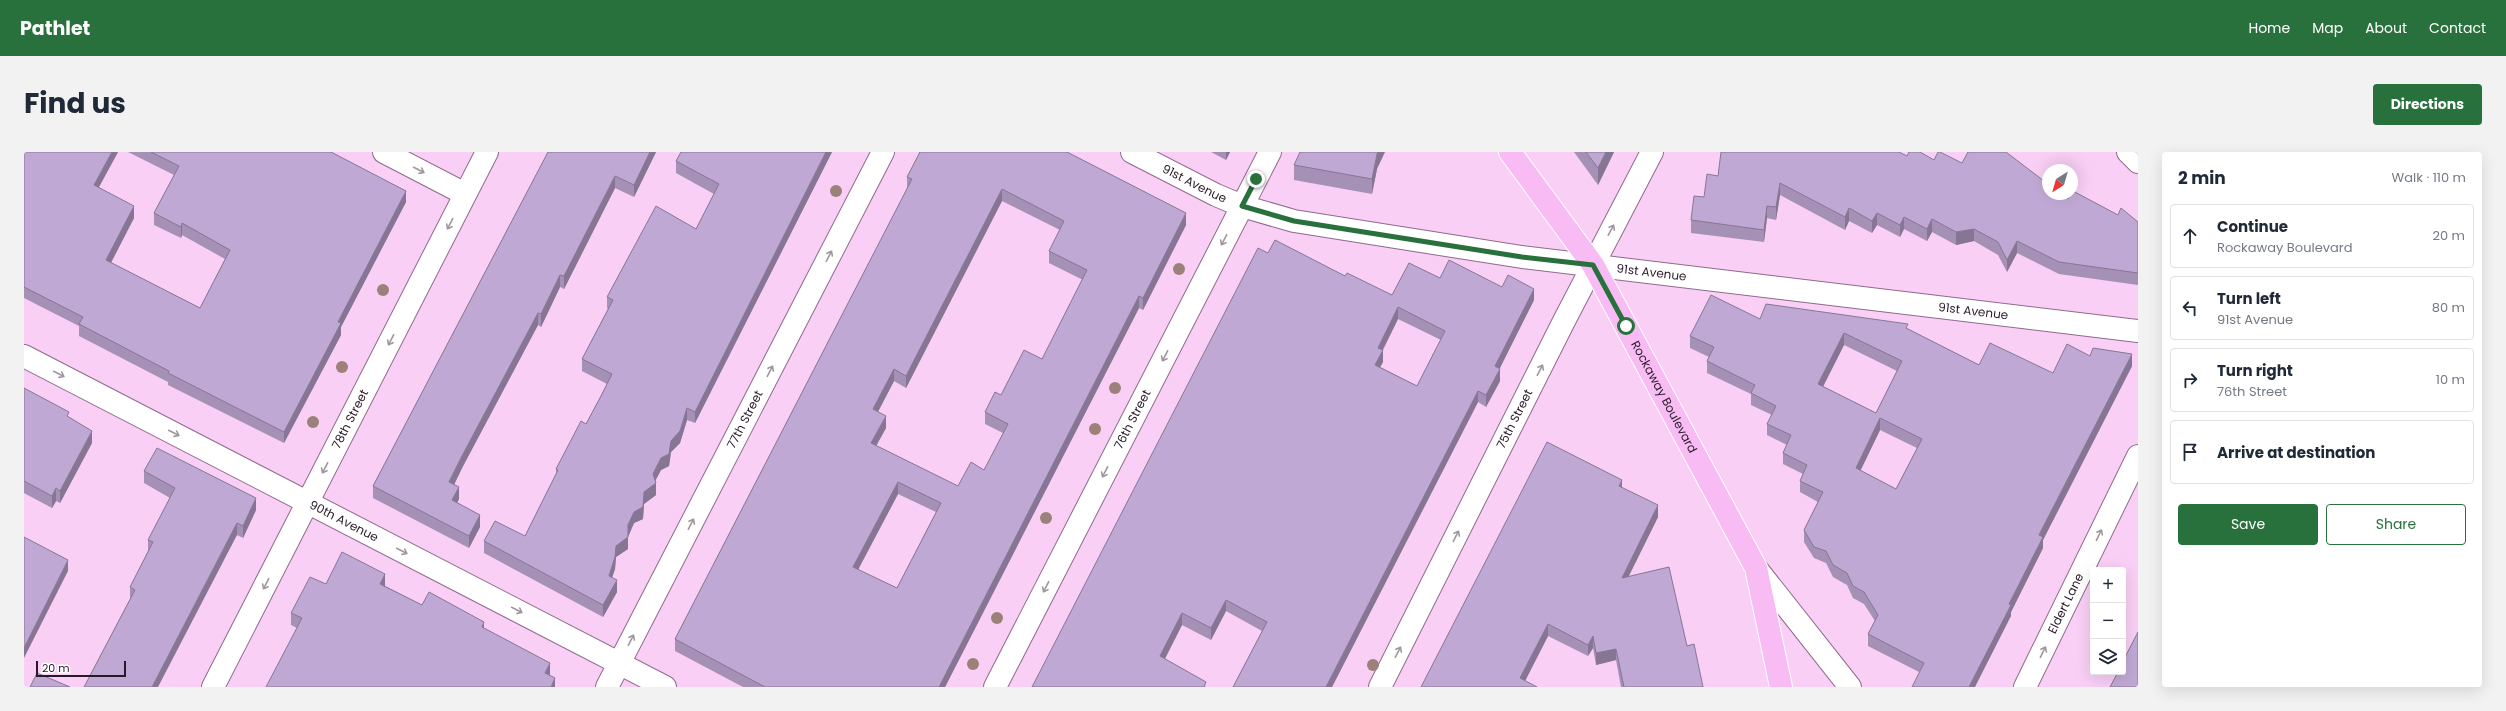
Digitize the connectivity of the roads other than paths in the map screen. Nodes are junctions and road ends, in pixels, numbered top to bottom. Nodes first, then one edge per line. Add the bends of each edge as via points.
1 (384, 152) edge
2 (487, 152) edge
3 (883, 152) edge
4 (1132, 152) edge
5 (1270, 152) edge
6 (1510, 152) edge
7 (1652, 152) edge
8 (2128, 152) edge
9 (2138, 162) edge
10 (466, 194) junction
11 (1242, 206) junction
12 (1593, 265) junction
13 (2138, 332) edge
14 (24, 356) edge
15 (2138, 456) edge
16 (308, 502) junction
17 (1756, 568) junction
18 (619, 664) junction
19 (213, 687) edge
20 (607, 687) edge
21 (665, 687) edge
22 (995, 687) edge
23 (1380, 687) edge
24 (1781, 687) edge
25 (1850, 687) edge
26 (2026, 687) edge

1 -> 10 street
2 - 10 street, 78th Street
18 -> 3 street, 77th Street
4 - 11 street, 91st Avenue
5 - 11 street, 76th Street
6 - 12 main road, Rockaway Boulevard
12 -> 7 street, 75th Street
8 - 9 street
10 -> 16 street, 78th Street
11 - 12 street, 91st Avenue via 1294,221 1522,257
11 -> 22 street, 76th Street
12 - 13 street, 91st Avenue
12 - 17 main road, Rockaway Boulevard
23 -> 12 street, 75th Street
14 -> 16 street, 90th Avenue
26 -> 15 street, Eldert Lane
16 -> 18 street, 90th Avenue
16 -> 19 street, 78th Street
17 - 24 main road, Rockaway Boulevard
17 - 25 street, Rockaway Boulevard
18 - 20 street, 77th Street
18 - 21 street, 90th Avenue

